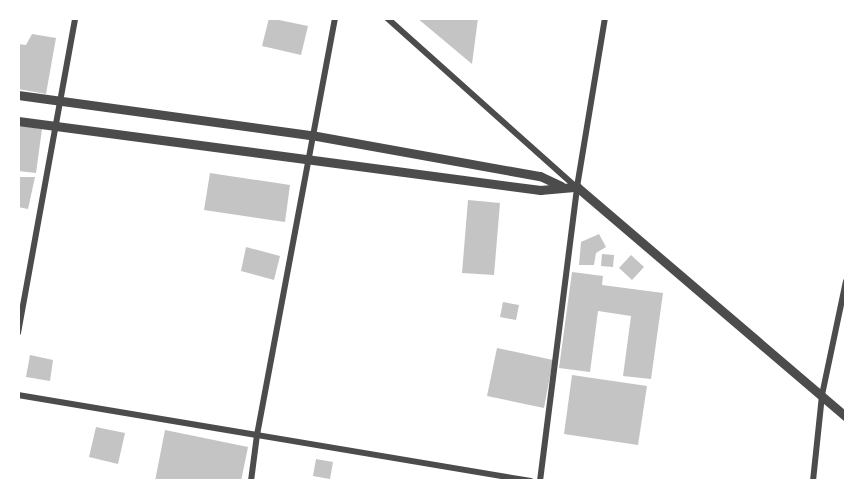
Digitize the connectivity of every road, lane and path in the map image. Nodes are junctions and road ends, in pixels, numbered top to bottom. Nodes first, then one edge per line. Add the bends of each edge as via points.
1 (75, 18) edge
2 (335, 18) edge
3 (387, 18) edge
4 (605, 18) edge
5 (18, 95) edge
6 (60, 101) junction
7 (18, 121) edge
8 (57, 127) junction
9 (311, 135) junction
10 (308, 162) junction
11 (561, 186) junction
12 (577, 187) junction
13 (846, 281) edge
14 (18, 333) edge
15 (18, 395) edge
16 (822, 395) junction
17 (846, 417) edge
18 (257, 435) junction
19 (251, 481) edge
20 (531, 481) edge
21 (540, 481) edge
22 (813, 481) edge

1 - 6 street
2 - 9 street
3 - 12 street
4 - 12 street
5 - 6 street
6 - 8 street
6 - 9 street
7 - 8 street
8 - 10 street
8 - 14 street
9 - 10 street
9 - 11 street via 540,176
10 - 11 street via 540,190
10 - 18 street
11 - 12 street
12 - 16 street
12 - 21 street
13 - 16 street
15 - 18 street
16 - 17 street
16 - 22 street
18 - 19 street
18 - 20 street

